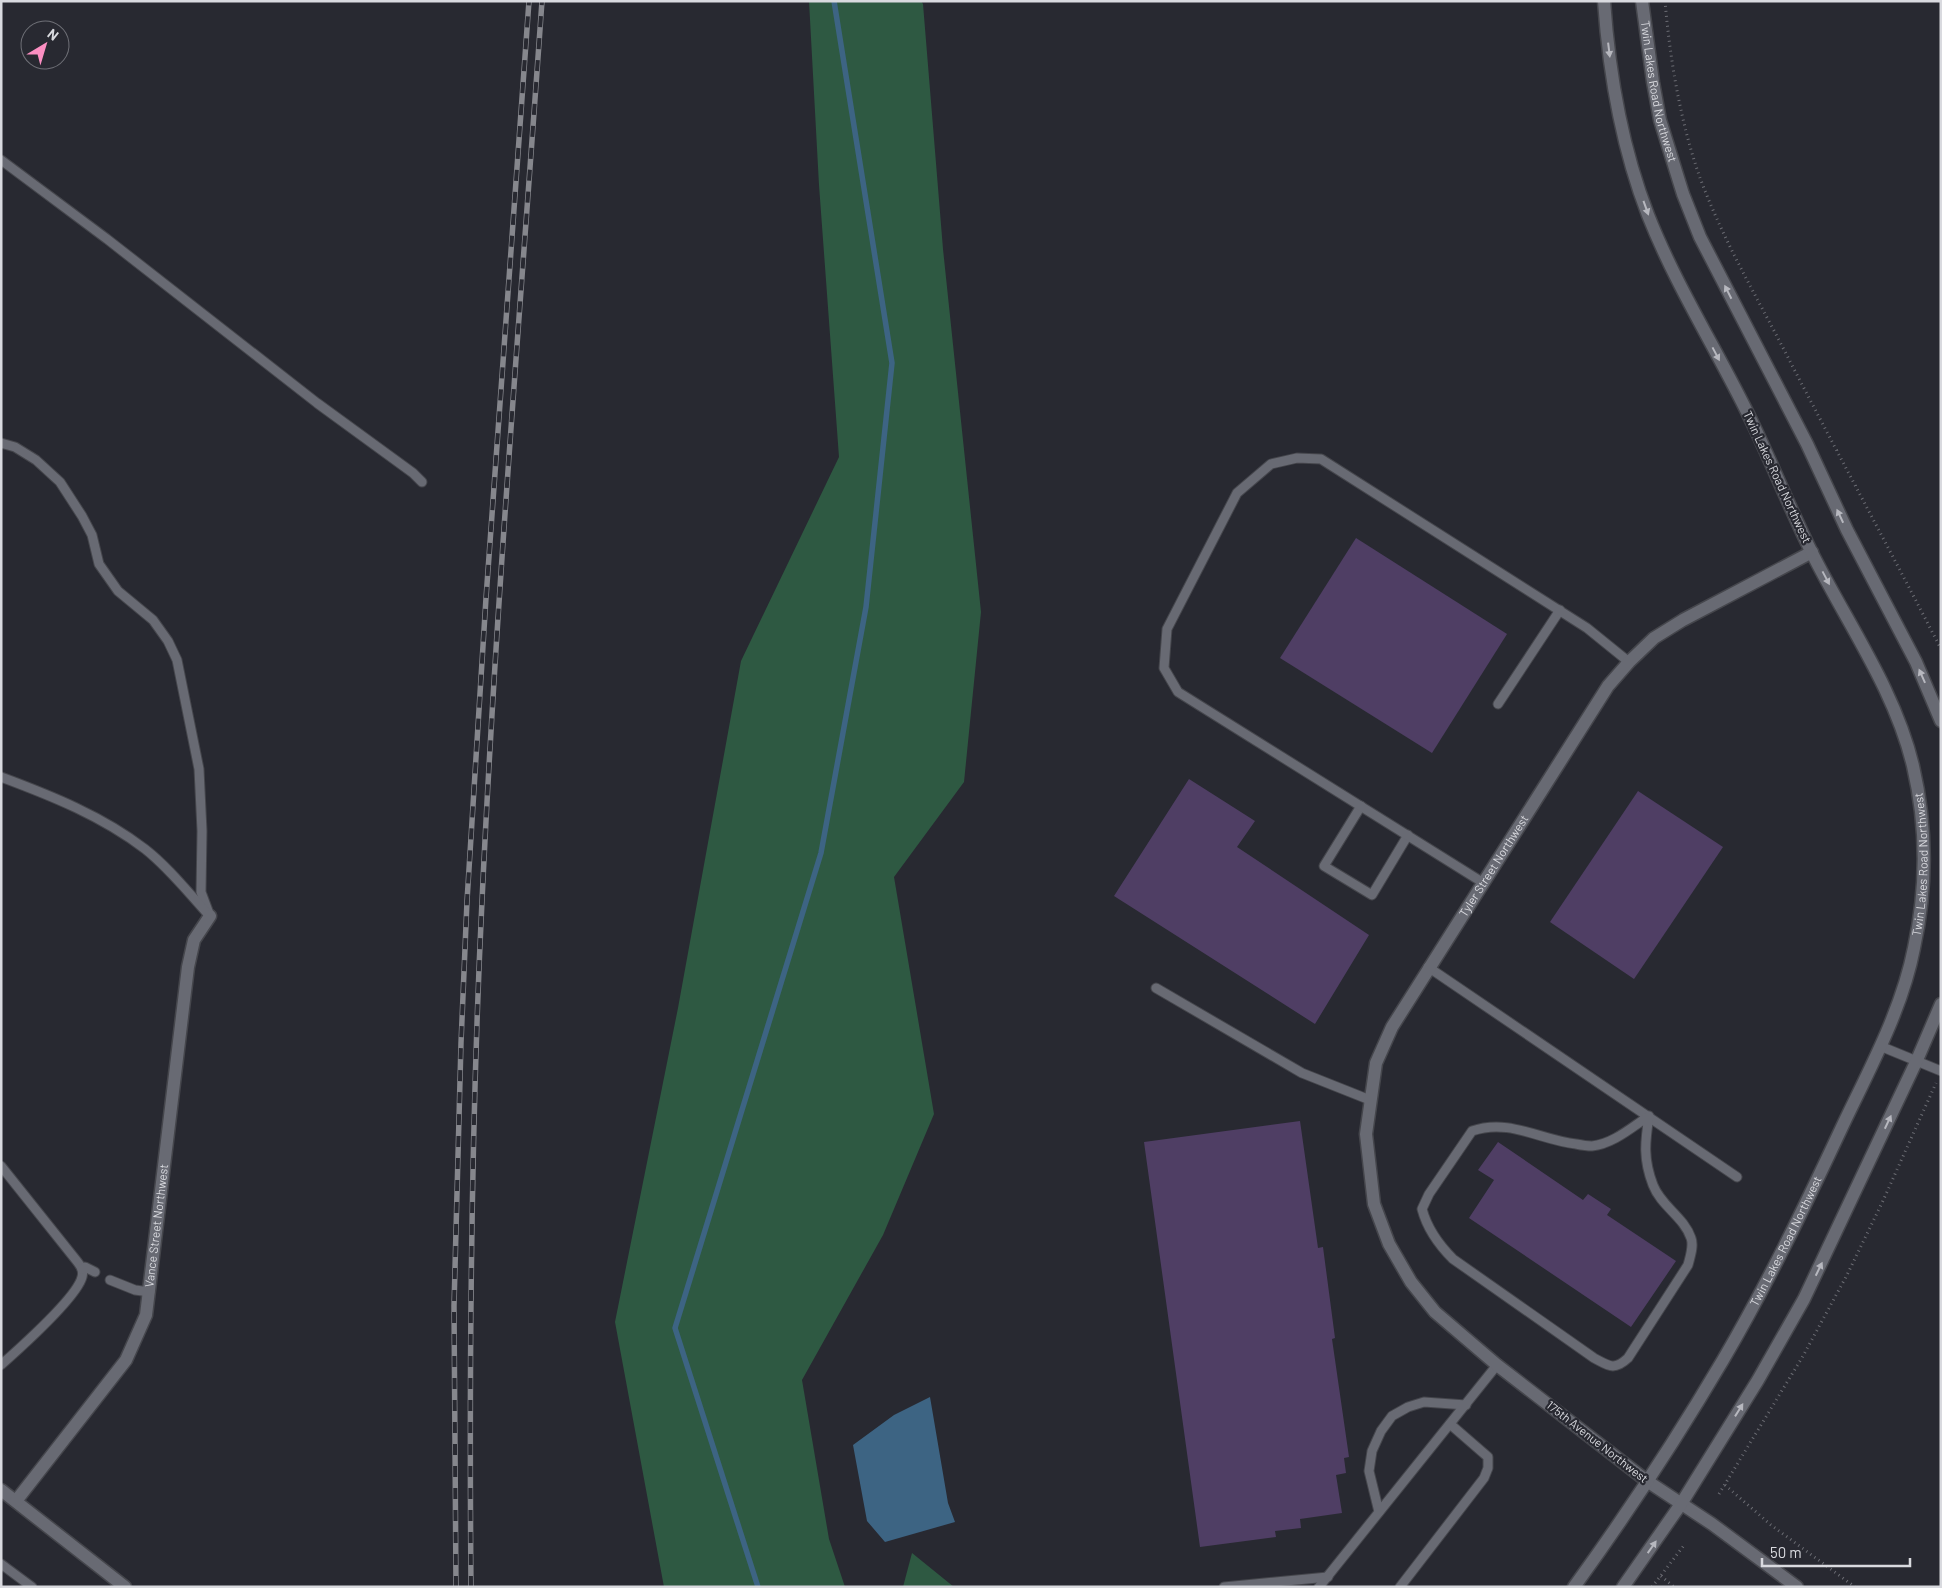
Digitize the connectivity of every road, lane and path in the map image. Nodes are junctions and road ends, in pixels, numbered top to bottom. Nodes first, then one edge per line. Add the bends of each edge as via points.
1 (1604, 1) edge
2 (1642, 1) edge
3 (1666, 1) edge
4 (1, 160) edge
5 (1, 443) edge
6 (422, 482) dead end
7 (1812, 552) junction
8 (1560, 610) junction
9 (1941, 650) edge
10 (1629, 662) junction
11 (1498, 704) dead end
12 (1941, 721) edge
13 (1, 777) edge
14 (1360, 806) junction
15 (1408, 835) junction
16 (1482, 882) junction
17 (210, 916) junction
18 (1428, 967) junction
19 (1156, 988) dead end
20 (1941, 1004) edge
21 (1880, 1046) junction
22 (1917, 1060) junction
23 (1941, 1071) edge
24 (1937, 1080) dead end
25 (1370, 1100) junction
26 (1649, 1116) junction
27 (1, 1166) edge
28 (1737, 1177) dead end
29 (82, 1269) junction
30 (96, 1272) dead end
31 (110, 1280) dead end
32 (1411, 1282) joint
33 (150, 1292) junction
34 (1, 1365) edge
35 (1497, 1365) junction
36 (1466, 1405) junction
37 (1450, 1424) junction
38 (1647, 1481) junction
39 (1725, 1485) junction
40 (1, 1490) edge
41 (1719, 1494) dead end
42 (16, 1501) junction
43 (1681, 1504) junction
44 (1379, 1512) junction
45 (1685, 1544) dead end
46 (3, 1568) edge
47 (1661, 1576) junction
48 (1328, 1577) junction
49 (32, 1587) edge
50 (125, 1587) edge
51 (1224, 1587) edge
52 (1319, 1587) edge
53 (1400, 1587) edge
54 (1574, 1587) edge
55 (1623, 1587) edge
56 (1652, 1587) edge
57 (1674, 1587) edge
58 (1797, 1587) edge
59 (1855, 1587) edge

1 -> 7 street, Twin Lakes Road Northwest via 1610,63 1625,141 1648,215 1679,285 1749,417
12 -> 2 street, Twin Lakes Road Northwest via 1916,662 1693,220 1660,120
3 - 9 path via 1668,36 1688,138 1720,224
4 - 6 lane
5 - 17 lane via 15,447 36,460 60,482 92,535 99,564 118,591 153,620 177,660 199,769 201,892
7 - 10 street, Tyler Street Northwest via 1682,620 1654,638
7 -> 21 street, Twin Lakes Road Northwest via 1890,698 1903,731 1920,802 1924,878 1914,952
8 - 10 lane
8 - 11 lane
8 - 14 lane via 1321,459 1297,458 1271,464 1237,493 1167,629 1164,668 1178,692
10 - 16 street, Tyler Street Northwest via 1588,715
13 - 17 lane via 76,807 125,835 146,850
14 - 15 lane
14 - 15 lane via 1324,866 1372,896
15 - 16 lane
16 - 18 street, Tyler Street Northwest
17 - 33 street, Vance Street Northwest via 194,940 188,967
18 - 25 street, Tyler Street Northwest via 1392,1027 1376,1063
18 - 26 lane
19 - 25 lane via 1302,1073
20 - 22 street
21 - 22 lane
21 - 38 street, Twin Lakes Road Northwest via 1768,1278 1723,1360
22 - 23 lane
43 -> 22 street via 1804,1299
24 - 39 path via 1847,1275 1803,1356
25 - 32 street, Tyler Street Northwest via 1366,1134 1374,1204 1389,1244
26 - 26 lane via 1644,1144 1653,1186 1685,1225 1692,1240 1691,1250 1688,1265 1628,1358 1620,1366 1610,1366 1453,1260 1442,1248 1422,1209 1472,1132 1484,1127 1504,1126 1563,1143 1591,1146 1609,1141
26 - 28 lane
27 - 29 lane
29 - 30 lane via 85,1267
29 - 34 lane via 80,1282 67,1300
31 - 33 lane
32 - 35 street, 175th Avenue Northwest via 1435,1312
33 - 42 street, Vance Street Northwest via 146,1315 126,1360
35 - 36 lane
35 - 38 street, 175th Avenue Northwest
36 - 37 lane
36 - 44 lane via 1424,1402 1392,1416 1372,1450 1369,1470
37 - 44 lane
37 - 53 lane via 1488,1458 1488,1468 1484,1478
38 - 43 street, 175th Avenue Northwest
38 - 54 street, Twin Lakes Road Northwest
39 - 41 path
39 - 59 path via 1771,1525
40 - 42 street
42 - 50 street
55 -> 43 street
43 - 58 street, 175th Avenue Northwest
44 - 48 lane
45 - 47 path
46 - 49 lane
47 - 56 path
47 - 57 path
48 - 51 lane
48 - 52 lane

